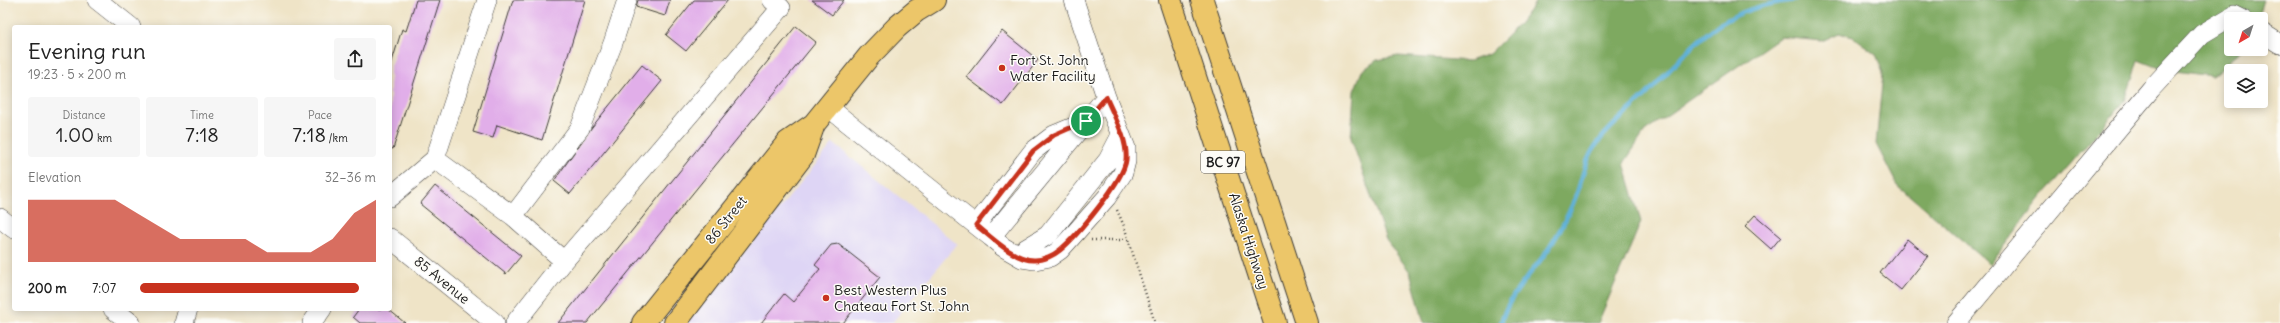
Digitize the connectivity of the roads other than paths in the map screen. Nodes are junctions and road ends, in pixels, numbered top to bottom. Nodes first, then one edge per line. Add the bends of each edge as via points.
1 (97, 0) edge
2 (487, 0) edge
3 (627, 0) edge
4 (772, 0) edge
5 (934, 0) edge
6 (1074, 0) edge
7 (1170, 0) edge
8 (1202, 0) edge
9 (2224, 21) edge
10 (128, 25) edge
11 (2268, 36) edge
12 (2280, 44) edge
13 (1106, 97) junction
14 (828, 107) junction
15 (1086, 121) junction
16 (814, 124) junction
17 (1121, 135) junction
18 (435, 159) junction
19 (392, 195) edge
20 (513, 216) junction
21 (0, 218) edge
22 (976, 225) junction
23 (12, 227) edge
24 (991, 237) junction
25 (392, 240) edge
26 (1017, 254) junction
27 (564, 261) junction
28 (116, 311) edge
29 (187, 311) edge
30 (321, 311) edge
31 (131, 323) edge
32 (184, 323) edge
33 (312, 323) edge
34 (495, 323) edge
35 (515, 323) edge
36 (643, 323) edge
37 (675, 323) edge
38 (1275, 323) edge
39 (1307, 323) edge
40 (1956, 323) edge

1 - 10 street
2 - 18 street
3 - 20 street via 580,128
4 - 27 street via 781,8
5 - 14 main road, 86 Street via 916,11 883,41
6 - 13 street
7 - 38 main road, Alaska Highway / BC 97
8 - 39 main road, BC 97
9 - 40 street via 2202,34 2102,146
11 - 12 street
13 - 15 street
13 - 17 street
14 - 16 main road, 86 Street
14 - 22 street
15 - 22 street via 1054,135 1033,151
15 - 24 street
16 - 36 main road, 86 Street via 788,142
16 - 37 main road, 86 Street via 804,155
17 - 26 street via 1108,160 1048,235
17 - 26 street via 1126,148 1126,161 1123,173 1107,197 1060,250 1035,260
18 - 19 street
18 - 20 street
20 - 27 street
21 - 23 street
22 - 24 street
24 - 26 street
25 - 34 street, 85 Avenue
27 - 35 street
28 - 31 street
29 - 32 street
30 - 33 street

